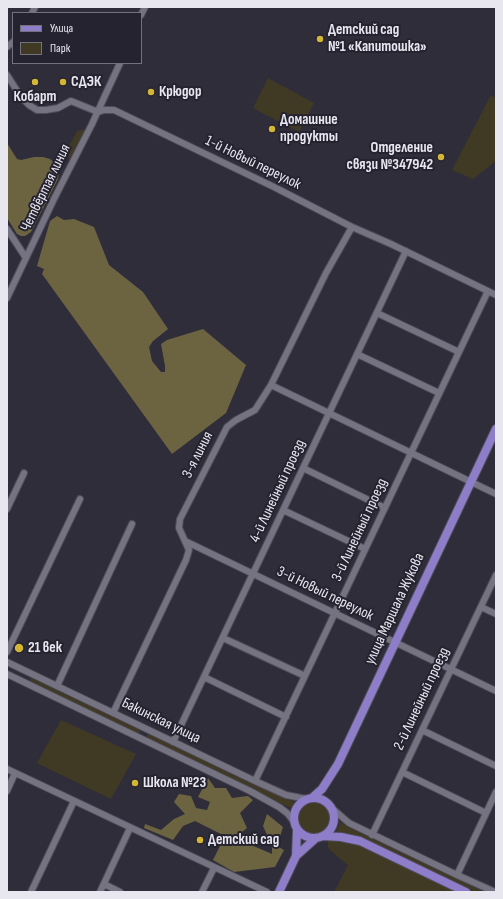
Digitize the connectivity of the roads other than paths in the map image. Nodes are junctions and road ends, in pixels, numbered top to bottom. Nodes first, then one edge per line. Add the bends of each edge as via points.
1 (120, 64) edge
2 (7, 75) edge
3 (98, 112) junction
4 (352, 227) junction
5 (7, 229) edge
6 (406, 251) junction
7 (26, 258) junction
8 (488, 291) junction
9 (496, 295) edge
10 (7, 298) edge
11 (376, 313) junction
12 (459, 352) junction
13 (357, 354) junction
14 (271, 385) junction
15 (439, 394) junction
16 (329, 413) junction
17 (496, 429) edge
18 (411, 452) junction
19 (303, 468) junction
20 (24, 473) dead end
21 (471, 482) junction
22 (496, 494) edge
23 (80, 499) dead end
24 (385, 508) junction
25 (7, 509) edge
26 (283, 510) junction
27 (132, 524) dead end
28 (185, 541) junction
29 (365, 549) junction
30 (253, 574) junction
31 (496, 575) edge
32 (481, 607) junction
33 (335, 613) junction
34 (496, 614) edge
35 (223, 638) junction
36 (394, 642) junction
37 (7, 652) edge
38 (7, 662) edge
39 (451, 669) junction
40 (29, 672) junction
41 (7, 674) edge
42 (305, 676) junction
43 (204, 677) junction
44 (24, 682) junction
45 (58, 686) junction
46 (496, 691) edge
47 (114, 713) junction
48 (286, 717) junction
49 (144, 728) junction
50 (422, 730) junction
51 (140, 739) junction
52 (173, 742) junction
53 (496, 766) edge
54 (7, 769) edge
55 (402, 772) junction
56 (15, 773) junction
57 (255, 781) junction
58 (7, 791) edge
59 (496, 792) edge
60 (309, 798) junction
61 (74, 801) junction
62 (334, 810) junction
63 (486, 813) junction
64 (296, 826) junction
65 (130, 828) junction
66 (372, 834) junction
67 (320, 837) junction
68 (296, 856) junction
69 (214, 868) junction
70 (457, 875) junction
71 (104, 884) junction
72 (31, 892) edge
73 (100, 892) edge
74 (120, 892) edge
75 (202, 892) edge
76 (267, 892) edge
77 (279, 892) edge
78 (466, 892) edge
79 (495, 892) edge

1 - 3 street, Четвёртая линия
2 - 3 street, 1-й Новый переулок via 21,97 36,110 58,108 71,101
3 - 4 street, 1-й Новый переулок via 114,110
3 - 7 street, Четвёртая линия
4 - 6 street, 1-й Новый переулок
4 - 14 street, 3-я линия via 326,273
5 - 7 street
6 - 8 street, 1-й Новый переулок
6 - 11 street, 4-й Линейный проезд
7 - 10 street, Четвёртая линия
8 - 9 street, 1-й Новый переулок
8 - 12 street, 3-й Линейный проезд
11 - 12 street
11 - 13 street, 4-й Линейный проезд
12 - 15 street, 3-й Линейный проезд
13 - 15 street
13 - 16 street, 4-й Линейный проезд
14 - 16 street
14 - 28 street, 3-я линия via 255,410 227,427 180,519 179,528
15 - 18 street, 3-й Линейный проезд
16 - 18 street
16 - 19 street, 4-й Линейный проезд
17 - 21 main road, улица Маршала Жукова
18 - 21 street
18 - 24 street, 3-й Линейный проезд
19 - 24 street
19 - 26 street, 4-й Линейный проезд
20 - 25 street
21 - 22 street
21 - 36 main road, улица Маршала Жукова
23 - 37 street
24 - 29 street, 3-й Линейный проезд
26 - 29 street
26 - 30 street, 4-й Линейный проезд
27 - 45 street
28 - 30 street, 3-й Новый переулок
28 - 47 street, 3-я линия via 189,550 186,560
29 - 33 street, 3-й Линейный проезд
30 - 33 street, 3-й Новый переулок
30 - 35 street, 4-й Линейный проезд
31 - 32 street, 2-й Линейный проезд
32 - 34 street
32 - 39 street, 2-й Линейный проезд
33 - 36 street, 3-й Новый переулок
33 - 42 street, 3-й Линейный проезд
35 - 42 street
35 - 43 street, 4-й Линейный проезд
36 - 39 street, 3-й Новый переулок
36 - 60 main road, улица Маршала Жукова via 331,776 322,789
38 - 40 street, Бакинская улица
39 - 46 street, 3-й Новый переулок
39 - 50 street, 2-й Линейный проезд
40 - 44 street
40 - 45 street, Бакинская улица
41 - 44 street, Бакинская улица
42 - 48 street, 3-й Линейный проезд
43 - 48 street
43 - 52 street, 4-й Линейный проезд
44 - 51 street, Бакинская улица
45 - 47 street, Бакинская улица
47 - 49 street, Бакинская улица
48 - 57 street, 3-й Линейный проезд
49 - 51 street
49 - 52 street, Бакинская улица
50 - 53 street
50 - 55 street, 2-й Линейный проезд
51 - 64 street, Бакинская улица via 279,807
52 - 57 street, Бакинская улица
54 - 56 street
55 - 63 street
55 - 66 street, 2-й Линейный проезд
56 - 58 street
56 - 61 street
57 - 60 street, Бакинская улица via 286,795
59 - 63 street
60 - 62 main road via 320,798
60 - 64 main road via 296,809
61 - 65 street
61 - 72 street
62 - 66 street via 349,823
62 - 67 main road via 333,826
63 - 70 street
64 - 67 main road via 302,835 309,838
64 - 68 main road
65 - 69 street
65 - 71 street
66 - 70 street
67 - 68 main road
67 - 78 main road via 341,837 360,841
68 - 77 main road
69 - 75 street
69 - 76 street
70 - 79 street
71 - 73 street
71 - 74 street

